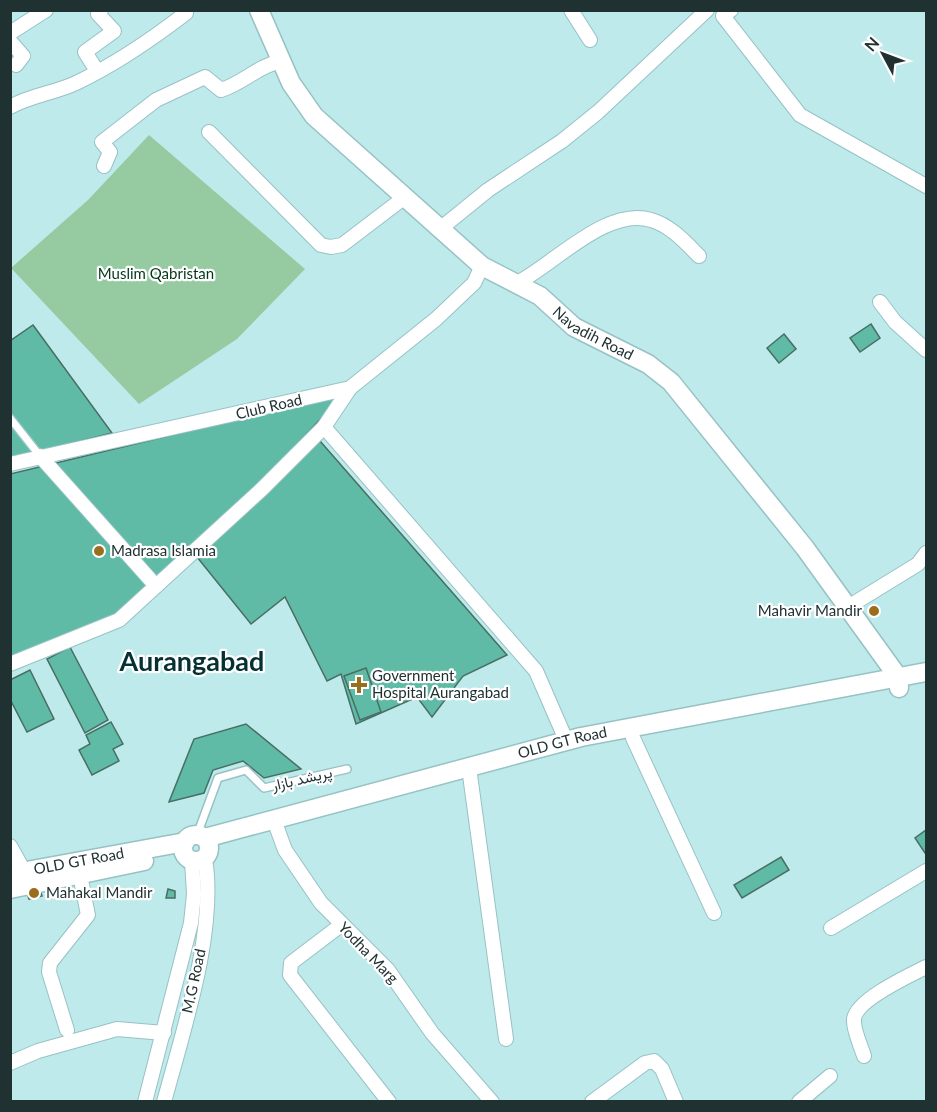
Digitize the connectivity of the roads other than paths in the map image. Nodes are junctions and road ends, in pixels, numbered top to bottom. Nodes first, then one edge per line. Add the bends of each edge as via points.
1 (45, 10) edge
2 (101, 10) edge
3 (183, 10) edge
4 (259, 10) edge
5 (571, 10) edge
6 (707, 10) edge
7 (724, 12) edge
8 (10, 33) edge
9 (590, 40) dead end
10 (10, 41) edge
11 (281, 61) junction
12 (16, 65) dead end
13 (97, 71) junction
14 (10, 106) edge
15 (209, 132) dead end
16 (104, 166) dead end
17 (927, 186) edge
18 (405, 197) junction
19 (440, 229) junction
20 (699, 256) dead end
21 (482, 266) junction
22 (517, 283) junction
23 (880, 303) dead end
24 (927, 350) edge
25 (350, 388) junction
26 (10, 418) edge
27 (324, 427) junction
28 (40, 456) junction
29 (10, 464) edge
30 (927, 553) edge
31 (156, 586) junction
32 (848, 607) junction
33 (10, 664) edge
34 (927, 672) edge
35 (899, 682) junction
36 (927, 684) edge
37 (633, 738) junction
38 (566, 740) junction
39 (347, 769) dead end
40 (470, 775) junction
41 (274, 823) junction
42 (10, 846) edge
43 (197, 848) junction
44 (927, 871) edge
45 (17, 873) edge
46 (80, 875) junction
47 (10, 889) edge
48 (714, 913) dead end
49 (341, 925) junction
50 (831, 928) dead end
51 (927, 967) edge
52 (67, 1030) dead end
53 (164, 1033) junction
54 (506, 1039) dead end
55 (864, 1056) dead end
56 (10, 1063) edge
57 (830, 1076) dead end
58 (382, 1099) edge
59 (145, 1101) edge
60 (165, 1101) edge
61 (492, 1101) edge
62 (592, 1101) edge
63 (676, 1101) edge
64 (799, 1101) edge

1 - 8 street
2 - 13 street via 98,14 114,31 85,52
3 - 13 street via 186,13 144,46
4 - 11 main road, Navadih Road
5 - 9 street
6 - 19 street via 562,141 488,190
7 - 17 street via 800,115
10 - 12 street via 23,56
11 - 16 street via 221,90 205,77 156,100 102,142 110,152
11 - 18 main road, Navadih Road via 314,116
13 - 14 street via 74,84
15 - 18 street via 321,245 342,245
18 - 19 main road, Navadih Road
19 - 21 main road, Navadih Road
20 - 22 street via 664,226 637,218 598,230
21 - 22 main road, Navadih Road
21 - 25 street, Club Road via 474,283 436,319
22 - 32 main road, Navadih Road via 540,296 574,327 648,364 671,382
23 - 24 street
25 - 27 street
25 - 28 street, Club Road
26 - 28 lane
27 - 31 street
27 - 38 street via 536,671
28 - 29 street, Club Road
28 - 31 street
30 - 32 street via 918,564
31 - 33 street via 119,620
32 - 35 main road, Navadih Road
34 - 35 main road, OLD GT Road
35 - 36 main road, OLD GT Road
35 - 37 main road, OLD GT Road
35 - 38 main road, OLD GT Road
37 - 40 main road, OLD GT Road
37 - 48 street
38 - 41 main road, OLD GT Road
39 - 43 lane, پریشد بازار via 264,788 246,770 218,778
40 - 41 main road, OLD GT Road
40 - 54 street
41 - 43 main road, OLD GT Road
41 - 49 street, Yodha Marg via 285,850
42 - 45 street
43 - 45 main road, OLD GT Road
43 - 46 main road, OLD GT Road
43 - 53 street, M.G Road via 191,923
43 - 60 street, M.G Road via 208,876 204,927
44 - 50 street
46 - 47 main road, OLD GT Road
46 - 52 street via 88,915 55,954 49,972
49 - 58 street via 291,963 290,975
49 - 61 street, Yodha Marg via 388,970 438,1040
51 - 55 street via 896,982 856,1013 854,1020
53 - 56 street via 117,1029
53 - 59 street, M.G Road
57 - 64 street
62 - 63 street via 645,1063 654,1061 662,1069

